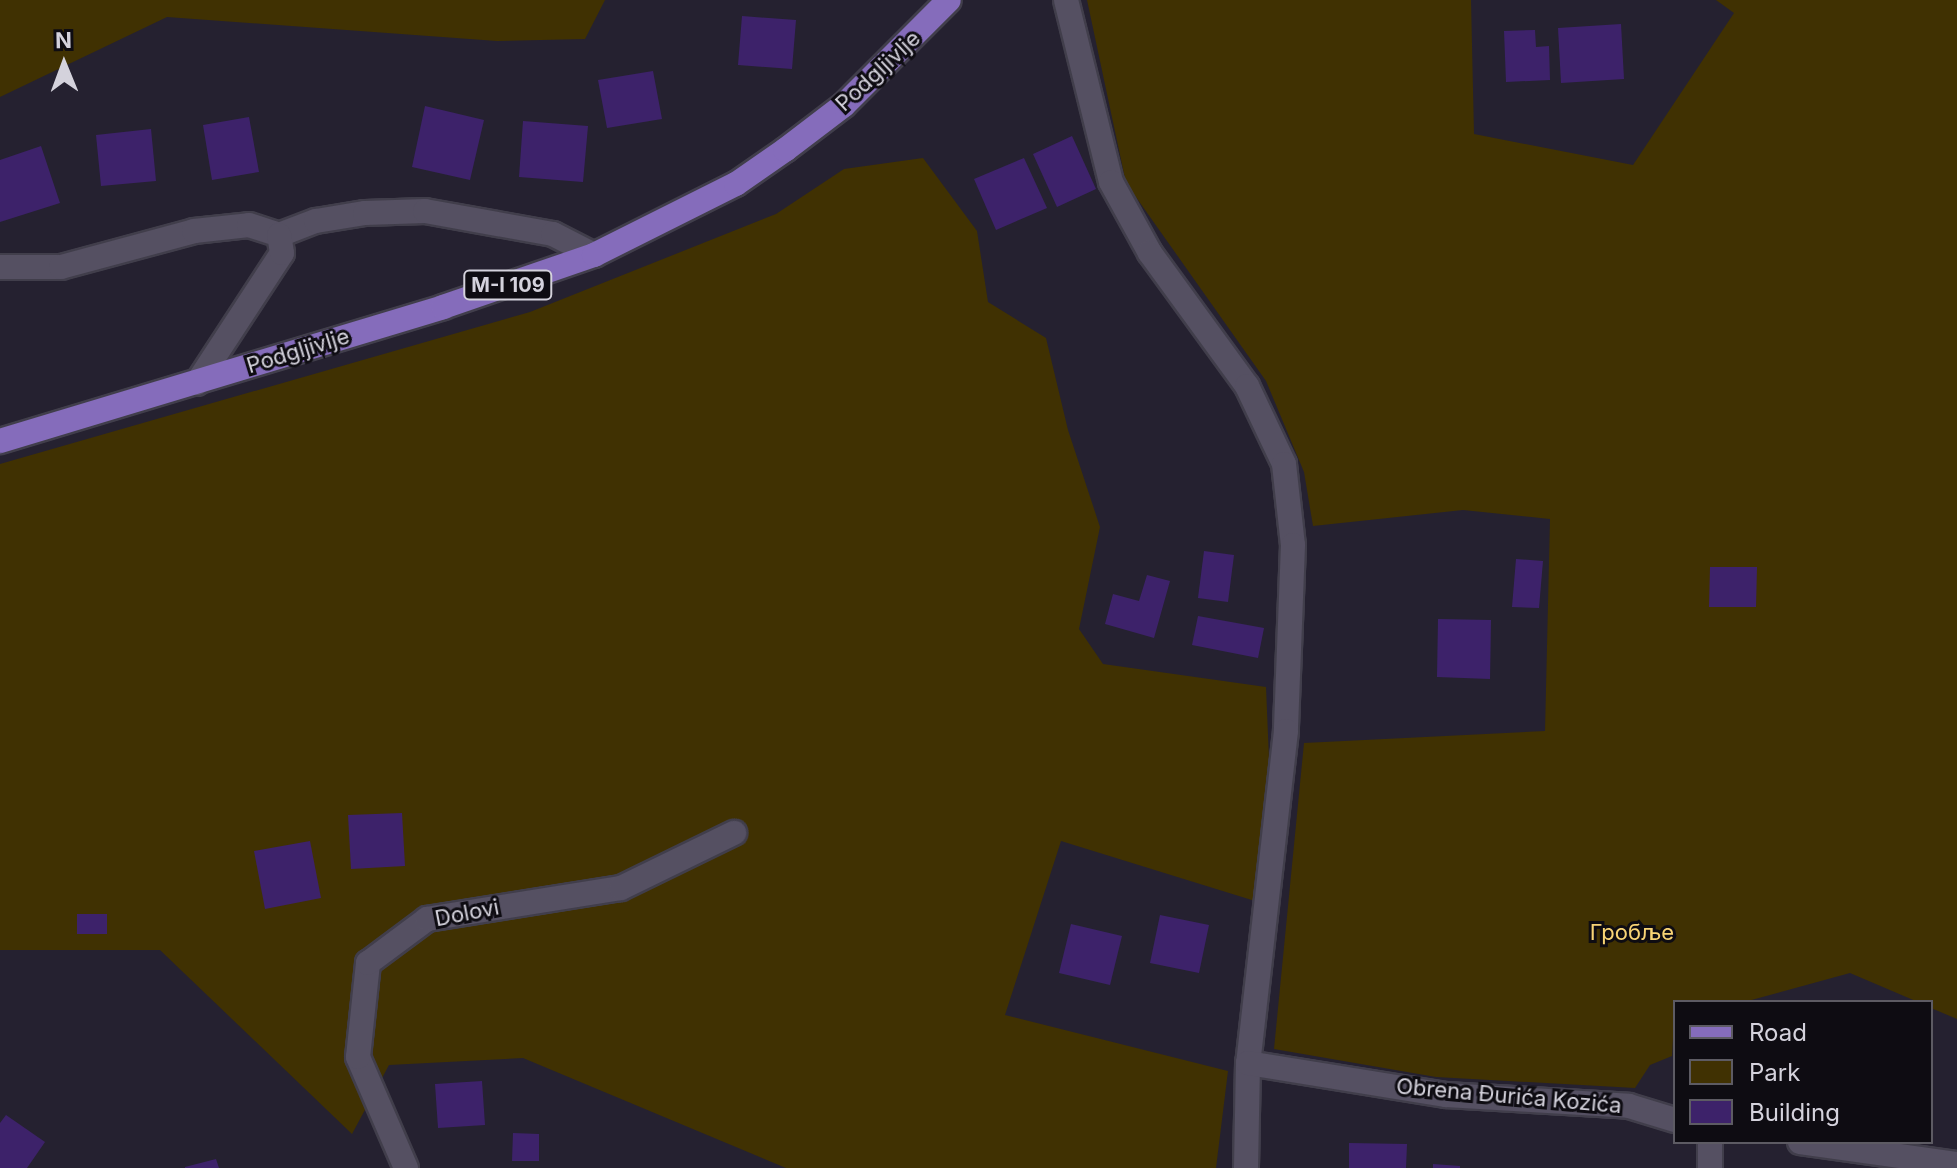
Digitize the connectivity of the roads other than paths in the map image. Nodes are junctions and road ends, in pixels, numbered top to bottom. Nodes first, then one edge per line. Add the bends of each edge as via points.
1 (949, 0) edge
2 (1066, 0) edge
3 (279, 235) junction
4 (594, 255) junction
5 (0, 267) edge
6 (197, 383) junction
7 (0, 441) edge
8 (734, 833) dead end
9 (1248, 1063) junction
10 (1673, 1119) edge
11 (1710, 1144) edge
12 (1814, 1144) edge
13 (1957, 1164) edge
14 (406, 1168) edge
15 (1246, 1168) edge
16 (1710, 1168) edge

1 - 4 main road, Podgljivlje / M-I 109 via 844,105 785,150 736,184
2 - 9 street via 1111,182 1150,253 1247,386 1284,464 1293,545 1286,731
3 - 4 street via 316,221 425,211 553,234
3 - 5 street via 249,225 208,230 61,267
3 - 6 street via 282,253
4 - 6 main road, Podgljivlje / M-I 109
6 - 7 main road, Podgljivlje / M-I 109
8 - 14 street, Dolovi via 621,888 427,919 368,963 358,1057
9 - 10 street, Obrena Đurića Kozića via 1446,1095 1629,1106
9 - 15 street
11 - 16 street
12 - 13 street

